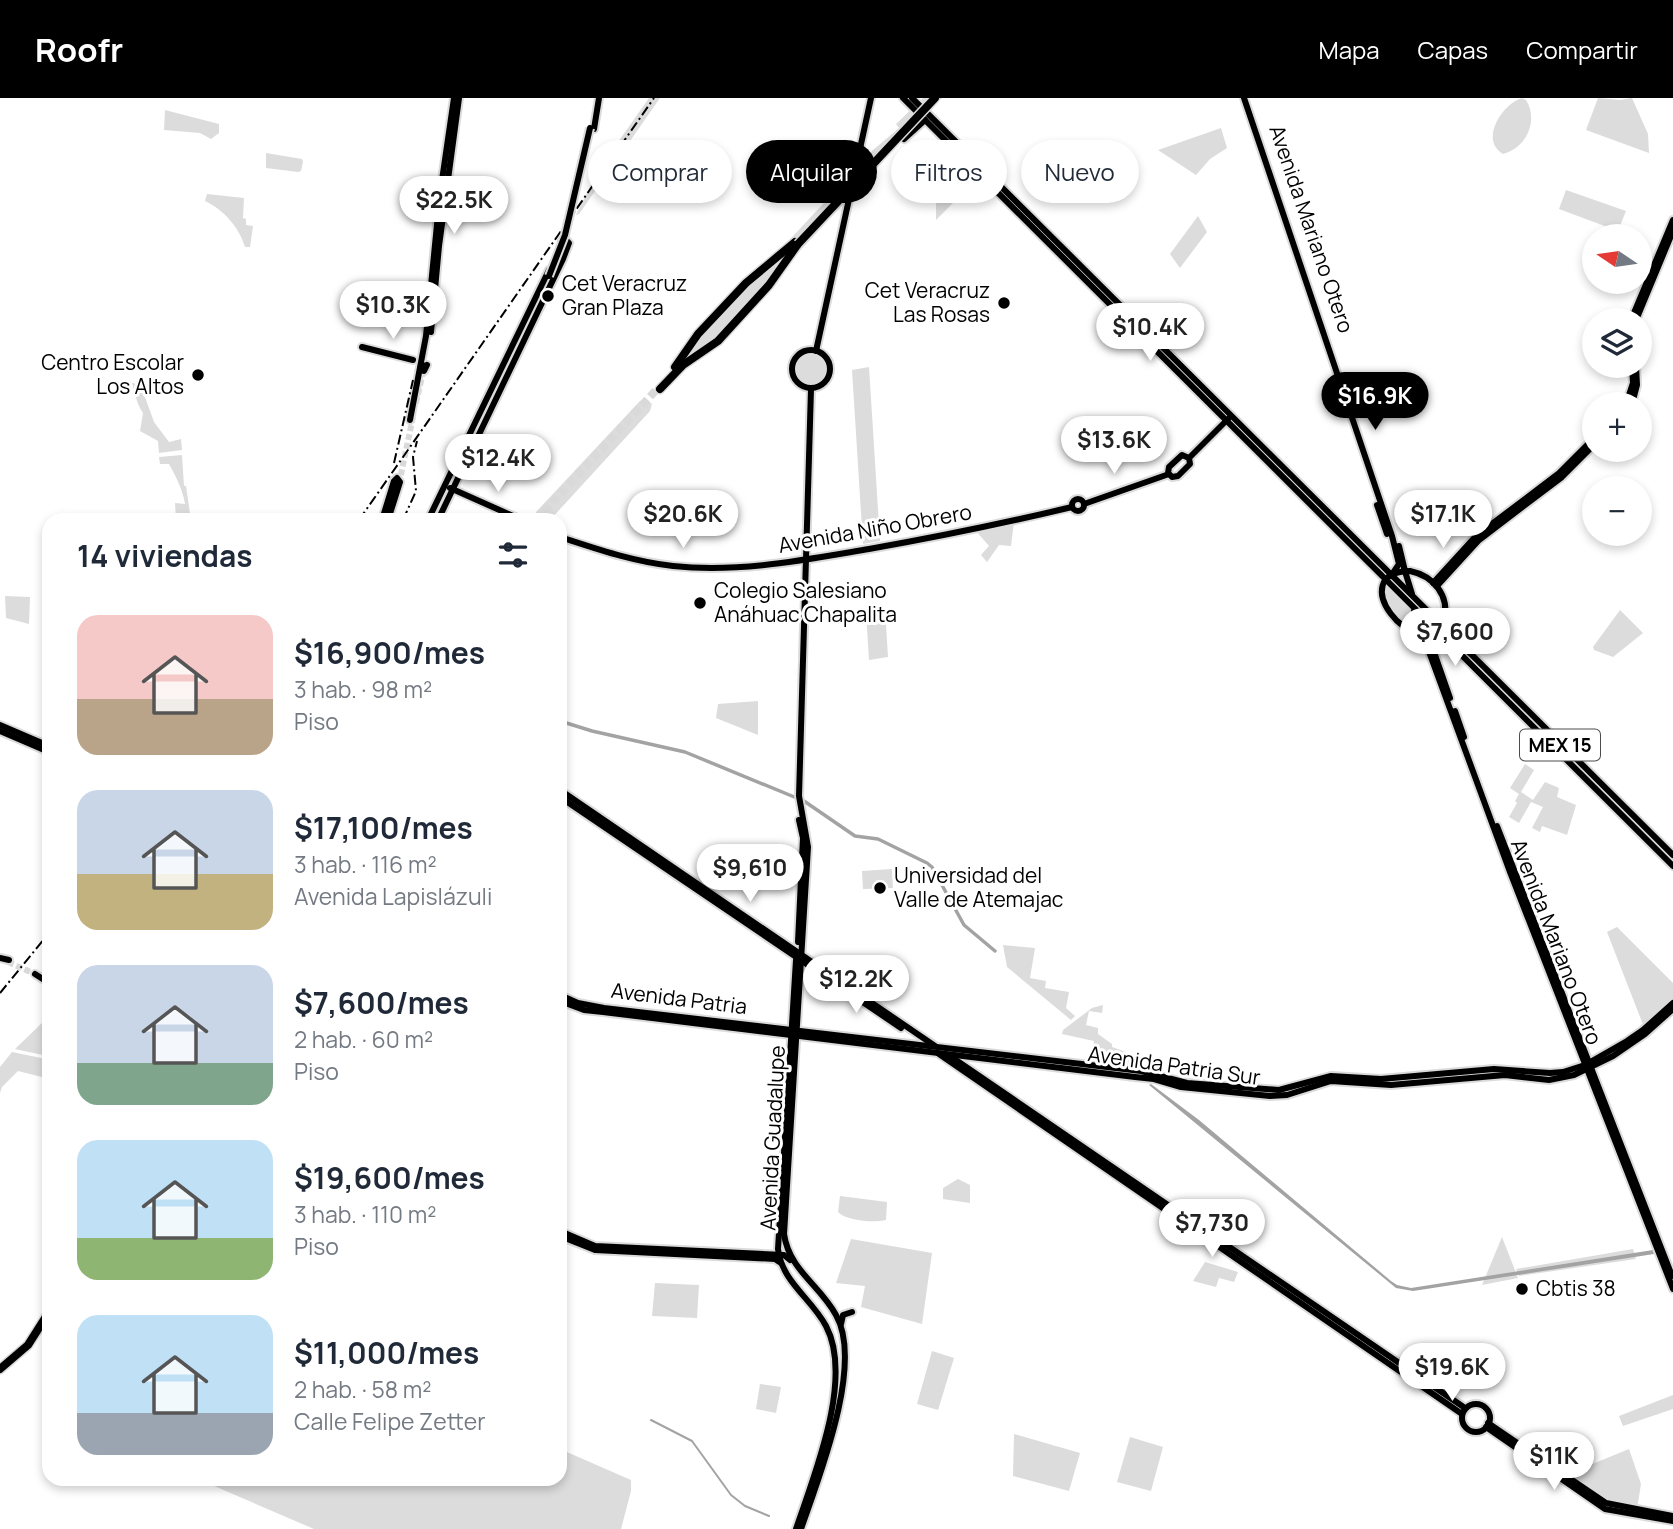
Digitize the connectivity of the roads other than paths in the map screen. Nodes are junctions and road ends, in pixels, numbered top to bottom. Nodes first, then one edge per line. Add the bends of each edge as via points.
1 (456, 98) edge
2 (599, 98) edge
3 (869, 98) edge
4 (903, 98) edge
5 (929, 98) edge
6 (935, 98) edge
7 (1244, 98) edge
8 (915, 101) edge
9 (454, 115) junction
10 (928, 118) junction
11 (904, 139) dead end
12 (949, 140) edge
13 (951, 140) edge
14 (443, 193) junction
15 (1007, 195) edge
16 (1007, 195) edge
17 (1007, 200) edge
18 (1673, 220) edge
19 (1673, 231) edge
20 (797, 243) junction
21 (1063, 252) junction
22 (1639, 308) edge
23 (1639, 308) edge
24 (533, 315) junction
25 (530, 330) junction
26 (519, 335) dead end
27 (426, 336) junction
28 (362, 346) dead end
29 (513, 350) dead end
30 (814, 350) junction
31 (413, 360) dead end
32 (499, 374) junction
33 (492, 389) junction
34 (810, 389) junction
35 (491, 398) junction
36 (1228, 417) junction
37 (410, 421) tunnel mouth
38 (1582, 451) edge
39 (1582, 457) edge
40 (1188, 458) junction
41 (1168, 473) junction
42 (457, 480) junction
43 (398, 483) tunnel mouth
44 (448, 489) junction
45 (1379, 492) junction
46 (464, 494) junction
47 (387, 513) edge
48 (387, 513) edge
49 (388, 513) edge
50 (436, 513) edge
51 (498, 513) edge
52 (506, 513) edge
53 (1391, 535) junction
54 (567, 538) edge
55 (1395, 552) junction
56 (805, 558) junction
57 (1405, 571) junction
58 (1387, 575) junction
59 (1436, 583) junction
60 (1413, 597) junction
61 (1412, 606) junction
62 (1437, 631) junction
63 (1496, 686) junction
64 (1506, 700) junction
65 (1523, 709) junction
66 (1534, 717) junction
67 (0, 725) edge
68 (0, 732) edge
69 (1545, 738) junction
70 (1553, 743) junction
71 (42, 745) edge
72 (42, 745) edge
73 (1588, 779) junction
74 (567, 795) edge
75 (1611, 797) junction
76 (567, 802) edge
77 (1620, 803) junction
78 (1630, 819) junction
79 (1635, 828) junction
80 (1673, 860) edge
81 (743, 919) junction
82 (799, 956) junction
83 (0, 959) edge
84 (8, 961) tunnel mouth
85 (36, 972) tunnel mouth
86 (42, 976) edge
87 (849, 991) junction
88 (567, 998) edge
89 (1673, 1003) edge
90 (567, 1004) edge
91 (1673, 1009) edge
92 (794, 1033) junction
93 (917, 1042) junction
94 (926, 1046) junction
95 (936, 1050) junction
96 (946, 1054) junction
97 (1588, 1067) junction
98 (1282, 1090) junction
99 (1289, 1095) junction
100 (1273, 1096) junction
101 (1046, 1126) junction
102 (567, 1235) edge
103 (567, 1236) edge
104 (779, 1255) junction
105 (781, 1263) junction
106 (796, 1267) junction
107 (787, 1277) junction
108 (1673, 1278) edge
109 (810, 1282) junction
110 (1673, 1289) edge
111 (799, 1291) junction
112 (852, 1312) dead end
113 (42, 1324) edge
114 (42, 1325) edge
115 (842, 1326) junction
116 (42, 1329) edge
117 (36, 1331) dead end
118 (26, 1350) junction
119 (22, 1359) dead end
120 (835, 1363) junction
121 (846, 1365) junction
122 (0, 1371) edge
123 (834, 1376) junction
124 (843, 1378) junction
125 (1464, 1411) junction
126 (1487, 1425) junction
127 (1673, 1518) edge
128 (799, 1529) edge

1 - 9 main road
2 - 24 main road, bridge via 565,235
3 - 30 main road
4 - 8 main road
5 - 20 highway, bridge
6 - 20 highway, bridge
7 - 45 main road, Avenida Mariano Otero
7 - 53 main road, Avenida Mariano Otero
8 - 10 main road
9 - 14 main road
9 - 14 main road
10 - 11 main road
10 - 12 main road
10 - 13 main road
14 - 27 main road
14 - 27 main road via 435,300 423,371
15 - 21 main road
16 - 21 main road
17 - 21 main road
18 - 22 main road
19 - 23 main road
20 - 20 highway via 746,283 698,334 659,389 718,341 760,297
21 - 36 main road
24 - 25 main road
24 - 26 main road
24 - 35 main road
24 - 44 main road
25 - 32 main road via 569,244 565,239
25 - 42 main road
27 - 37 main road
28 - 31 main road
29 - 32 main road
30 - 34 main road via 828,360 830,373 822,384
30 - 34 main road via 800,353 791,367 795,380
32 - 33 main road
33 - 35 main road
33 - 44 main road
34 - 56 main road, Avenida Guadalupe
35 - 44 main road
36 - 40 main road
36 - 58 main road
38 - 59 main road via 1476,536
39 - 59 main road via 1479,540
40 - 41 main road via 1180,456
40 - 41 main road via 1190,464 1178,476
41 - 56 main road, Avenida Niño Obrero via 1083,503 1080,510 1072,506 936,538
42 - 44 main road
42 - 46 main road
43 - 47 main road
44 - 46 main road
44 - 50 main road
44 - 51 main road
45 - 53 main road, Avenida Mariano Otero
45 - 53 main road, Avenida Mariano Otero
46 - 52 main road
48 - 49 main road via 397,478 400,482
53 - 55 main road, Avenida Mariano Otero
53 - 57 main road, Avenida Mariano Otero
54 - 56 main road, Avenida Niño Obrero via 671,566 726,568
55 - 57 main road, Avenida Mariano Otero
55 - 58 main road via 1394,566
55 - 58 main road, Avenida Mariano Otero via 1398,566
56 - 82 main road, Avenida Guadalupe via 798,799 808,838
57 - 58 main road
57 - 59 main road
57 - 60 main road, Avenida Mariano Otero
58 - 60 main road
58 - 61 main road
58 - 62 main road via 1382,594 1389,612 1407,628
59 - 62 main road via 1446,603
60 - 62 main road via 1432,615
61 - 62 main road, Avenida Mariano Otero
61 - 62 main road
62 - 63 main road, MEX 15
62 - 64 main road
62 - 65 main road, MEX 15
62 - 66 main road
62 - 97 main road, Avenida Mariano Otero via 1494,831
63 - 64 main road
63 - 70 main road, MEX 15
64 - 69 main road
65 - 66 main road
65 - 75 main road, MEX 15
66 - 77 main road
67 - 71 main road
68 - 72 main road
69 - 70 main road
69 - 73 main road
70 - 73 main road, MEX 15
73 - 78 main road, MEX 15
73 - 79 main road
74 - 81 main road
75 - 77 main road
75 - 80 main road, MEX 15
76 - 81 main road
77 - 80 main road
78 - 79 main road
78 - 80 main road, MEX 15
79 - 80 main road
81 - 82 main road
82 - 87 main road
82 - 92 main road, Avenida Guadalupe
83 - 84 main road
85 - 86 main road
87 - 93 main road
87 - 94 main road
88 - 92 main road, Avenida Patria via 590,1006
89 - 97 main road via 1643,1030
90 - 92 main road, Avenida Patria via 603,1013
91 - 97 main road via 1641,1037
92 - 93 main road
92 - 94 main road, Avenida Patria Sur
92 - 104 main road, Avenida Guadalupe
92 - 106 main road, Avenida Guadalupe via 784,1227
93 - 94 main road
94 - 95 main road, Avenida Patria Sur
94 - 95 main road
95 - 96 main road, Avenida Patria Sur
95 - 98 main road, Avenida Patria Sur
95 - 101 main road
96 - 100 main road, Avenida Patria Sur
96 - 101 main road
97 - 98 main road, Avenida Patria Sur via 1549,1073 1494,1069 1394,1079 1331,1076
97 - 99 main road, Avenida Patria Sur via 1549,1080 1505,1075 1391,1085 1331,1081
97 - 108 main road, Avenida Mariano Otero
97 - 110 main road, Avenida Mariano Otero
98 - 99 main road
98 - 100 main road
99 - 100 main road, Avenida Patria Sur
101 - 125 main road
102 - 104 main road via 595,1245
103 - 105 main road via 595,1250 775,1259
104 - 105 main road, Avenida Guadalupe
104 - 106 main road via 787,1256
105 - 107 main road, Avenida Guadalupe
106 - 107 main road via 796,1277
106 - 109 main road, Avenida Guadalupe
107 - 111 main road, Avenida Guadalupe
109 - 111 main road via 801,1282
109 - 115 main road, Avenida Guadalupe
111 - 120 main road, Avenida Guadalupe via 831,1336
112 - 115 main road via 842,1315
113 - 117 highway
114 - 122 highway
115 - 121 main road, Avenida Guadalupe
116 - 118 highway
118 - 119 highway
118 - 122 highway
120 - 121 main road via 840,1368
120 - 123 main road, Avenida Guadalupe
121 - 124 main road, Avenida Guadalupe
123 - 124 main road
123 - 128 main road, Avenida Guadalupe via 831,1415
124 - 128 main road, Avenida Guadalupe via 836,1419
125 - 126 main road via 1463,1424 1470,1431
125 - 126 main road via 1473,1404 1482,1405 1489,1415
126 - 127 main road via 1606,1503

